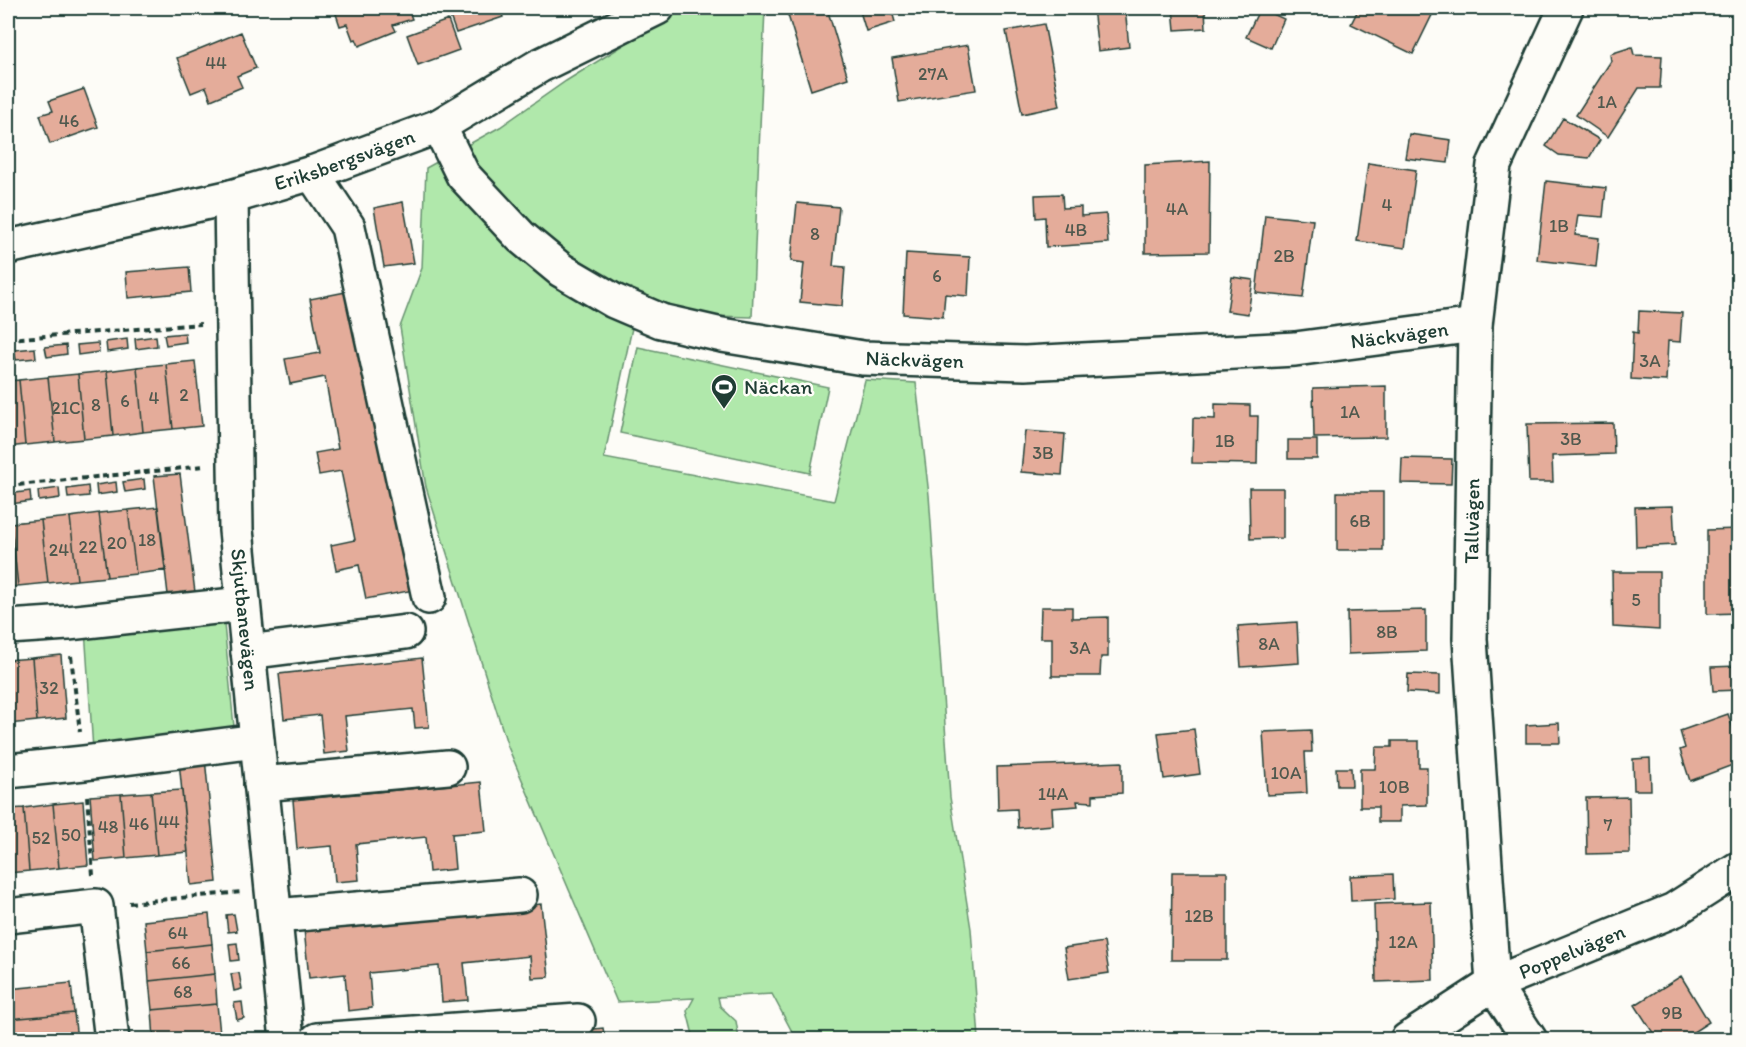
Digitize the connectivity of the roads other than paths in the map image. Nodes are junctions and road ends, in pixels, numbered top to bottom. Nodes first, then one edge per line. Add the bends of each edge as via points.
1 (657, 8) edge
2 (1566, 8) edge
3 (439, 126) junction
4 (312, 173) junction
5 (231, 197) junction
6 (8, 247) edge
7 (1475, 325) junction
8 (429, 597) dead end
9 (243, 604) junction
10 (8, 627) edge
11 (406, 632) dead end
12 (248, 652) junction
13 (257, 741) junction
14 (448, 767) dead end
15 (8, 771) edge
16 (261, 784) junction
17 (1738, 869) edge
18 (520, 895) dead end
19 (273, 903) junction
20 (8, 916) edge
21 (1493, 984) junction
22 (578, 1021) dead end
23 (112, 1040) edge
24 (287, 1040) edge
25 (317, 1040) edge
26 (1407, 1040) edge
27 (1530, 1040) edge

1 - 3 street, Eriksbergsvägen via 539,66
2 - 7 street, Tallvägen via 1494,165
3 - 4 street, Eriksbergsvägen
3 - 7 street, Näckvägen via 463,175 521,237 561,270 614,301 661,321 722,334 863,358 1025,363 1295,349
4 - 5 street, Eriksbergsvägen
4 - 8 street via 348,226
5 - 6 street, Eriksbergsvägen
5 - 9 street, Skjutbanevägen via 234,463
7 - 21 street, Tallvägen via 1470,639
9 - 10 street
9 - 12 street, Skjutbanevägen
11 - 12 street
12 - 13 street, Skjutbanevägen
13 - 15 street
13 - 16 street, Skjutbanevägen
14 - 16 street
16 - 19 street, Skjutbanevägen
17 - 21 street, Poppelvägen via 1674,910
18 - 19 street
19 - 24 street, Skjutbanevägen
20 - 23 street via 96,906
21 - 26 street, Poppelvägen
21 - 27 street, Tallvägen
22 - 25 street

